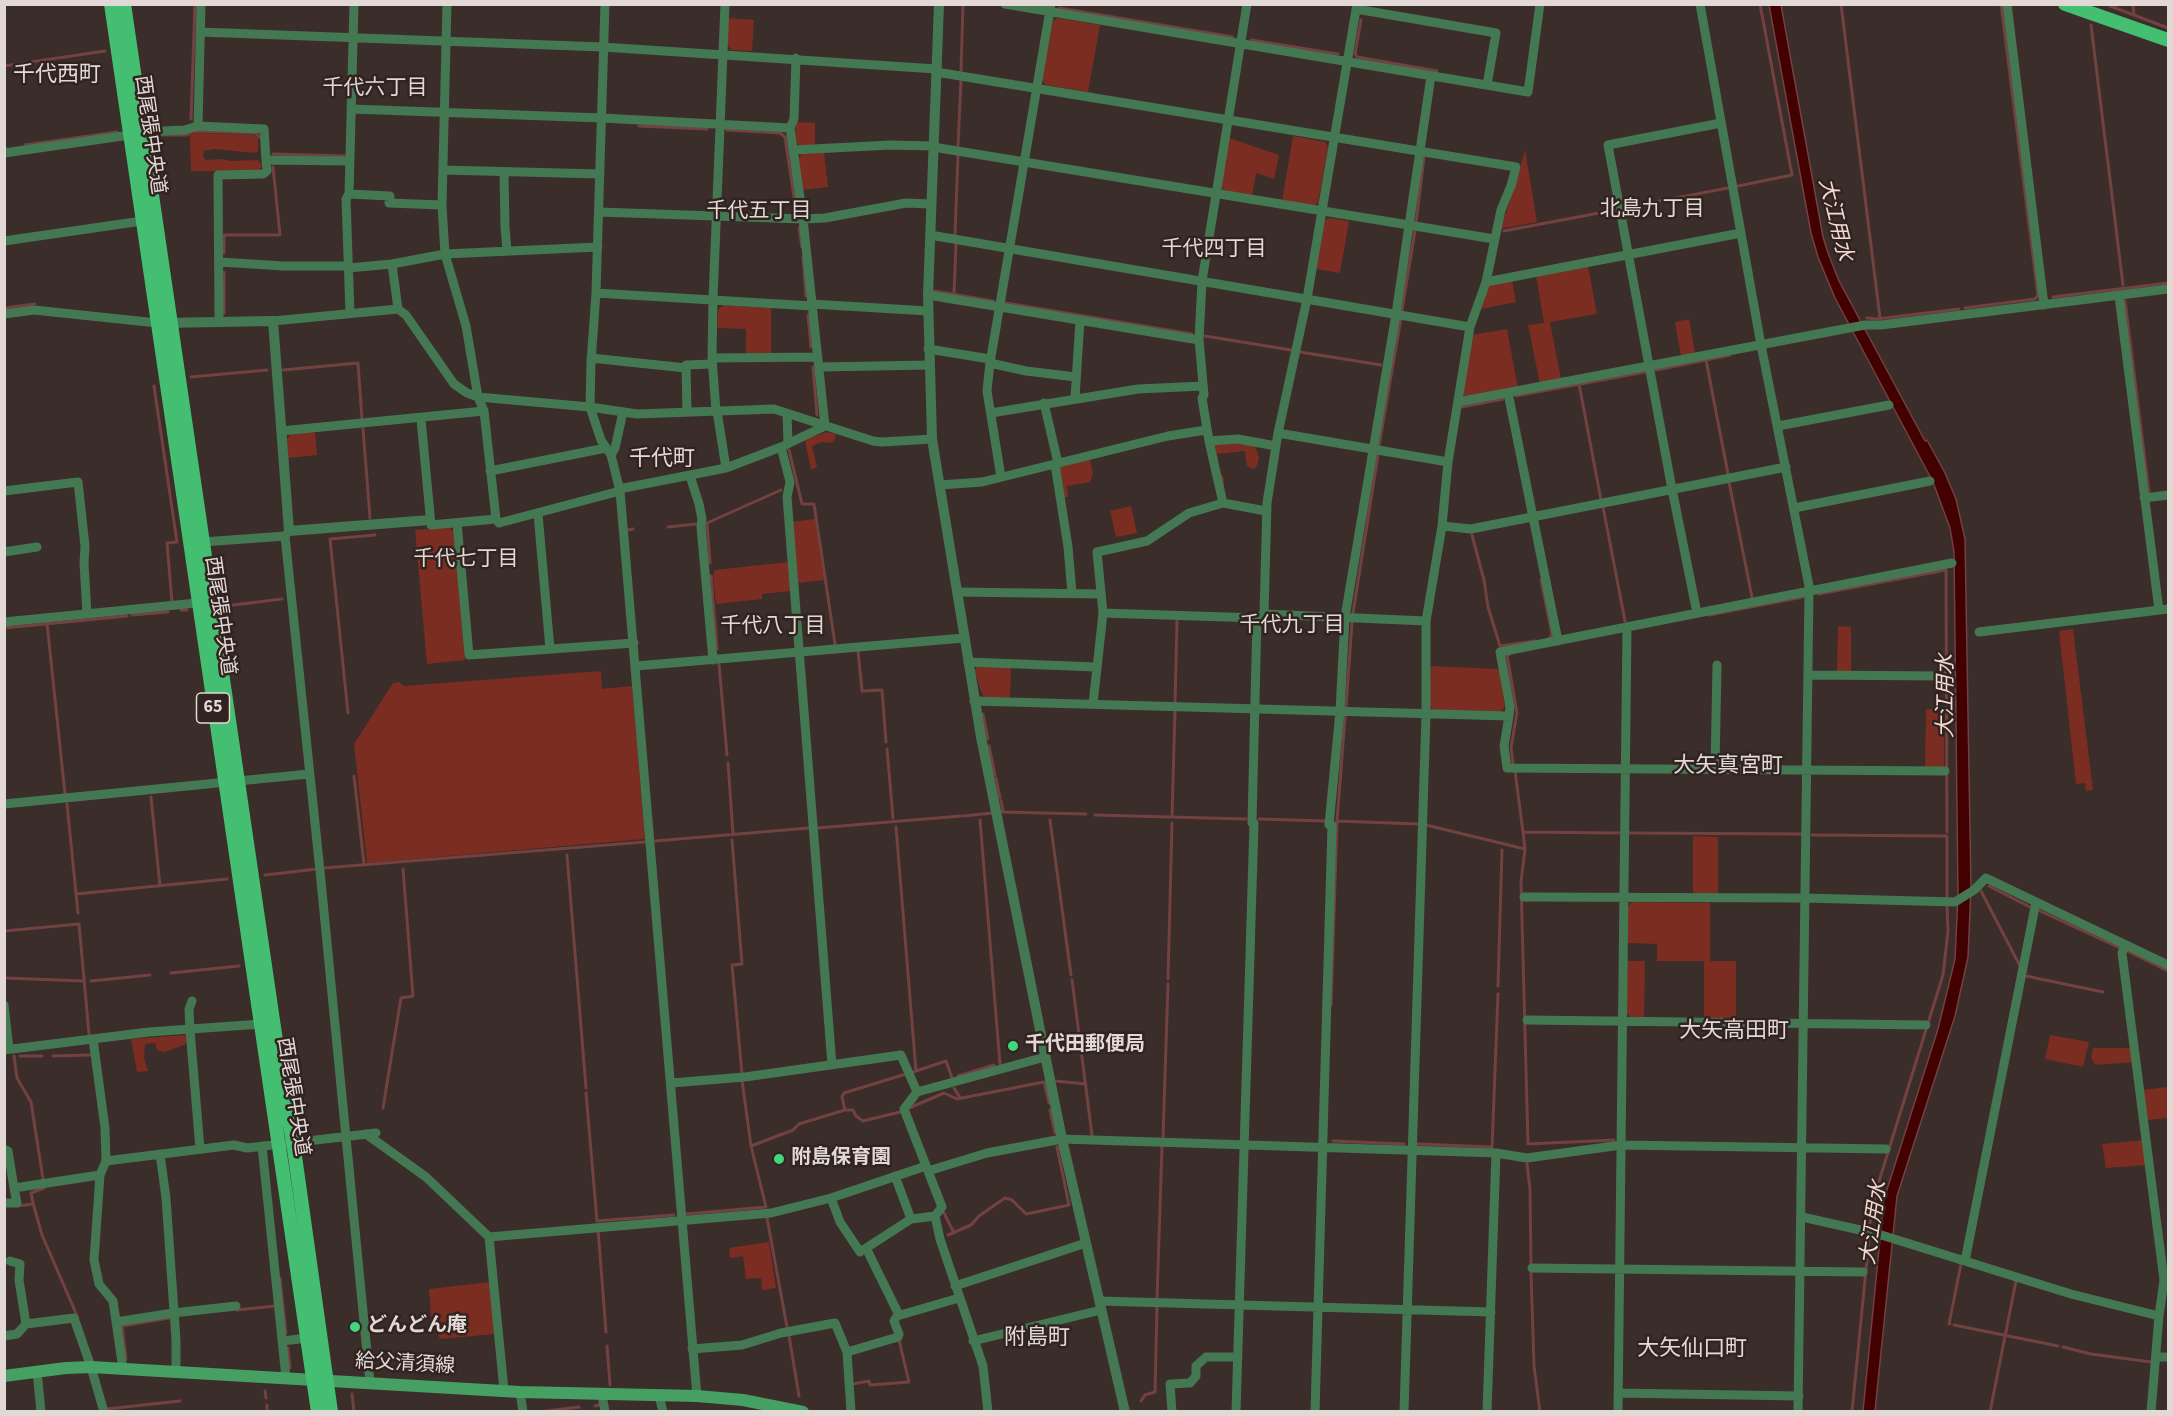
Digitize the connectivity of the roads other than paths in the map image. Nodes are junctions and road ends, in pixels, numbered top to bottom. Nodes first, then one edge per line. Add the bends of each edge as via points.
1 (111, 4) edge
2 (124, 4) edge
3 (201, 4) edge
4 (354, 4) edge
5 (447, 4) edge
6 (604, 4) edge
7 (725, 4) edge
8 (939, 4) edge
9 (1005, 4) edge
10 (1247, 4) edge
11 (1540, 4) edge
12 (1700, 4) edge
13 (2007, 4) edge
14 (2065, 4) edge
15 (1357, 7) edge
16 (1050, 8) edge
17 (200, 32) junction
18 (353, 38) junction
19 (2169, 40) edge
20 (446, 41) junction
21 (1241, 44) junction
22 (603, 47) junction
23 (723, 54) junction
24 (796, 58) junction
25 (1348, 62) junction
26 (936, 70) junction
27 (1431, 76) junction
28 (1487, 85) junction
29 (1036, 88) junction
30 (351, 109) junction
31 (444, 112) junction
32 (602, 117) junction
33 (1229, 120) junction
34 (1721, 123) junction
35 (720, 124) junction
36 (198, 126) junction
37 (790, 128) junction
38 (136, 133) junction
39 (1335, 137) junction
40 (933, 146) junction
41 (793, 150) junction
42 (1419, 151) junction
43 (4, 153) edge
44 (266, 160) junction
45 (349, 161) junction
46 (1023, 162) junction
47 (443, 170) junction
48 (504, 172) junction
49 (600, 174) junction
50 (349, 194) junction
51 (1215, 195) junction
52 (931, 204) junction
53 (442, 205) junction
54 (599, 212) junction
55 (1322, 212) junction
56 (716, 216) junction
57 (804, 219) junction
58 (142, 221) junction
59 (1408, 226) junction
60 (1741, 233) junction
61 (930, 235) junction
62 (1494, 239) junction
63 (4, 241) edge
64 (598, 247) junction
65 (1009, 248) junction
66 (507, 251) junction
67 (445, 254) junction
68 (1628, 255) junction
69 (219, 262) junction
70 (392, 264) junction
71 (348, 267) junction
72 (1202, 281) junction
73 (1486, 282) junction
74 (2169, 290) edge
75 (596, 292) junction
76 (928, 295) junction
77 (2119, 296) junction
78 (713, 299) junction
79 (1307, 299) junction
80 (812, 305) junction
81 (2044, 305) junction
82 (999, 307) junction
83 (398, 309) junction
84 (928, 311) junction
85 (4, 314) edge
86 (350, 314) junction
87 (1396, 314) junction
88 (1080, 320) junction
89 (219, 321) junction
90 (273, 321) junction
91 (163, 322) junction
92 (1470, 327) junction
93 (1199, 340) junction
94 (1761, 345) junction
95 (928, 349) junction
96 (818, 357) junction
97 (591, 358) junction
98 (712, 361) junction
99 (990, 361) junction
100 (929, 365) junction
101 (1649, 366) junction
102 (819, 367) junction
103 (686, 368) junction
104 (1076, 377) junction
105 (1203, 386) junction
106 (1508, 393) junction
107 (478, 397) junction
108 (1075, 398) junction
109 (1458, 402) junction
110 (1044, 403) junction
111 (1889, 405) dead end
112 (590, 406) junction
113 (484, 411) junction
114 (717, 411) junction
115 (623, 412) junction
116 (687, 412) junction
117 (991, 413) junction
118 (787, 414) junction
119 (421, 419) junction
120 (825, 426) junction
121 (1778, 426) junction
122 (1206, 430) junction
123 (281, 431) junction
124 (1278, 433) junction
125 (932, 439) junction
126 (1209, 441) junction
127 (784, 445) junction
128 (1276, 446) junction
129 (1373, 450) junction
130 (609, 451) junction
131 (1448, 462) junction
132 (1056, 463) junction
133 (1786, 467) junction
134 (726, 468) junction
135 (490, 471) junction
136 (690, 476) junction
137 (1001, 477) junction
138 (1930, 481) dead end
139 (940, 485) junction
140 (1672, 489) junction
141 (619, 490) junction
142 (4, 491) edge
143 (2169, 495) edge
144 (2144, 498) junction
145 (1223, 503) junction
146 (1794, 508) junction
147 (1266, 511) junction
148 (538, 514) junction
149 (1533, 517) junction
150 (496, 519) junction
151 (430, 520) junction
152 (458, 523) junction
153 (1442, 526) junction
154 (287, 533) junction
155 (203, 543) junction
156 (37, 547) dead end
157 (4, 552) edge
158 (1952, 563) dead end
159 (1810, 591) junction
160 (957, 592) junction
161 (1072, 593) junction
162 (1101, 594) junction
163 (197, 603) junction
164 (2164, 609) edge
165 (1103, 613) junction
166 (1697, 613) junction
167 (87, 614) junction
168 (1261, 616) junction
169 (1345, 617) junction
170 (1426, 621) junction
171 (4, 622) edge
172 (1627, 627) junction
173 (1979, 632) dead end
174 (964, 638) junction
175 (1558, 641) junction
176 (634, 643) junction
177 (550, 649) junction
178 (799, 652) junction
179 (713, 660) junction
180 (968, 662) junction
181 (1717, 665) dead end
182 (636, 666) junction
183 (1096, 667) junction
184 (1808, 675) junction
185 (1944, 676) dead end
186 (974, 701) junction
187 (1093, 704) junction
188 (1255, 709) junction
189 (1340, 711) junction
190 (1426, 714) junction
191 (1509, 716) junction
192 (1625, 768) junction
193 (1715, 769) junction
194 (1807, 770) junction
195 (1945, 771) dead end
196 (309, 774) junction
197 (239, 781) junction
198 (224, 783) junction
199 (4, 804) edge
200 (1524, 897) dead end
201 (1624, 898) junction
202 (1805, 898) junction
203 (2036, 902) junction
204 (2125, 945) junction
205 (2169, 965) edge
206 (192, 1001) dead end
207 (4, 1005) edge
208 (1527, 1020) dead end
209 (1622, 1021) junction
210 (1804, 1023) junction
211 (261, 1024) junction
212 (1926, 1025) dead end
213 (190, 1030) junction
214 (93, 1039) junction
215 (7, 1049) edge
216 (1045, 1057) junction
217 (832, 1065) junction
218 (671, 1083) junction
219 (917, 1092) junction
220 (376, 1133) dead end
221 (366, 1134) junction
222 (346, 1137) junction
223 (1062, 1139) junction
224 (287, 1143) junction
225 (1245, 1145) junction
226 (1621, 1145) junction
227 (262, 1146) junction
228 (1325, 1147) junction
229 (1803, 1147) junction
230 (4, 1149) edge
231 (200, 1149) junction
232 (1886, 1149) dead end
233 (1412, 1150) junction
234 (1497, 1153) junction
235 (160, 1154) junction
236 (106, 1161) junction
237 (927, 1168) junction
238 (100, 1175) junction
239 (895, 1176) junction
240 (14, 1188) junction
241 (831, 1198) junction
242 (4, 1203) edge
243 (935, 1216) junction
244 (1802, 1217) junction
245 (911, 1219) junction
246 (681, 1220) junction
247 (2163, 1230) edge
248 (292, 1231) junction
249 (271, 1233) junction
250 (489, 1238) junction
251 (1086, 1243) junction
252 (867, 1248) junction
253 (10, 1261) dead end
254 (1965, 1261) junction
255 (298, 1267) junction
256 (1532, 1268) dead end
257 (1620, 1269) junction
258 (275, 1270) junction
259 (1801, 1271) junction
260 (1863, 1272) dead end
261 (955, 1286) junction
262 (959, 1298) junction
263 (1240, 1305) junction
264 (236, 1306) dead end
265 (1100, 1306) junction
266 (1321, 1307) junction
267 (1407, 1310) junction
268 (1491, 1312) junction
269 (173, 1313) junction
270 (899, 1315) junction
271 (2159, 1316) junction
272 (116, 1322) junction
273 (26, 1324) junction
274 (4, 1336) edge
275 (308, 1338) junction
276 (282, 1341) junction
277 (973, 1341) junction
278 (692, 1348) junction
279 (847, 1352) junction
280 (1238, 1357) junction
281 (2156, 1357) junction
282 (2169, 1357) edge
283 (92, 1367) junction
284 (123, 1369) junction
285 (37, 1371) junction
286 (176, 1372) junction
287 (4, 1376) edge
288 (286, 1378) junction
289 (320, 1380) junction
290 (370, 1383) junction
291 (504, 1390) junction
292 (520, 1392) junction
293 (1618, 1393) junction
294 (602, 1394) junction
295 (660, 1395) junction
296 (697, 1396) junction
297 (1799, 1396) junction
298 (41, 1412) edge
299 (104, 1412) edge
300 (318, 1412) edge
301 (331, 1412) edge
302 (523, 1412) edge
303 (604, 1412) edge
304 (663, 1412) edge
305 (803, 1412) edge
306 (851, 1412) edge
307 (988, 1412) edge
308 (1125, 1412) edge
309 (1172, 1412) edge
310 (1236, 1412) edge
311 (1315, 1412) edge
312 (1404, 1412) edge
313 (1487, 1412) edge
314 (1618, 1412) edge
315 (1798, 1412) edge
316 (2151, 1412) edge

1 - 38 main road, 西尾張中央道 / 65
2 - 38 main road, 西尾張中央道 / 65
3 - 17 street
4 - 18 street
5 - 20 street
6 - 22 street
7 - 23 street
8 - 26 street
9 - 16 street
10 - 21 street
11 - 28 street via 1528,92
12 - 34 street
13 - 81 street
14 - 19 main road
15 - 25 street
15 - 28 street via 1496,33
16 - 21 street
16 - 29 street
17 - 18 street
17 - 36 street
18 - 20 street
18 - 30 street
20 - 22 street
20 - 31 street
21 - 25 street
21 - 33 street
22 - 23 street
22 - 32 street
23 - 24 street
23 - 35 street
24 - 26 street
24 - 37 street via 794,119
25 - 27 street
25 - 39 street
26 - 29 street
26 - 40 street
27 - 28 street
27 - 42 street
29 - 33 street
29 - 46 street
30 - 31 street
30 - 45 street
31 - 32 street
31 - 47 street
32 - 35 street
32 - 49 street
33 - 39 street
33 - 51 street
34 - 60 street
34 - 68 street via 1608,146
35 - 37 street
35 - 56 street
36 - 38 street
36 - 44 street via 264,129
37 - 41 street
38 - 43 street
38 - 58 main road, 西尾張中央道 / 65
38 - 91 main road, 西尾張中央道 / 65
39 - 42 street
39 - 55 street
40 - 41 street
40 - 46 street
40 - 52 street
41 - 57 street
42 - 59 street
42 - 62 street via 1516,167
44 - 45 street
44 - 69 street via 267,171 263,174 218,175
45 - 50 street
46 - 51 street
46 - 65 street
47 - 48 street
47 - 53 street
48 - 49 street
48 - 66 street
49 - 54 street
50 - 53 street via 390,196 389,203
50 - 71 street
51 - 55 street
51 - 72 street
52 - 57 street via 906,203
52 - 61 street
53 - 67 street
54 - 56 street
54 - 64 street
55 - 59 street
55 - 79 street
56 - 57 street
56 - 78 street
57 - 80 street
58 - 63 street
58 - 91 main road, 西尾張中央道 / 65
59 - 62 street
59 - 87 street
60 - 68 street
60 - 94 street
61 - 65 street
61 - 76 street
62 - 73 street
64 - 66 street
64 - 75 street
65 - 72 street
65 - 82 street
66 - 67 street
67 - 70 street
67 - 107 street via 466,326
68 - 73 street
68 - 101 street
69 - 71 street
69 - 89 street
70 - 71 street
70 - 83 street
71 - 86 street
72 - 79 street
72 - 93 street
73 - 92 street
74 - 77 street
75 - 78 street
75 - 97 street
76 - 82 street
76 - 84 street
77 - 81 street
77 - 144 street
78 - 80 street
78 - 98 street
79 - 87 street
79 - 124 street
80 - 84 street
80 - 96 street
81 - 94 street via 1865,325
82 - 88 street
82 - 99 street
83 - 86 street
83 - 107 street via 454,384
84 - 95 street
85 - 91 street via 34,310
86 - 90 street
87 - 92 street
87 - 129 street
88 - 93 street
88 - 104 street
89 - 90 street
89 - 91 street
90 - 123 street
91 - 155 main road, 西尾張中央道 / 65
91 - 163 main road, 西尾張中央道 / 65
92 - 109 street
93 - 105 street
94 - 101 street
94 - 121 street
95 - 99 street
95 - 100 street
96 - 98 street
96 - 102 street
97 - 103 street
97 - 112 street
98 - 103 street
98 - 114 street
99 - 104 street
99 - 117 street via 987,391
100 - 102 street
100 - 125 street
101 - 106 street
101 - 140 street
102 - 120 street
103 - 116 street
104 - 108 street
105 - 108 street via 1138,388
105 - 122 street
106 - 109 street
106 - 149 street
107 - 112 street
107 - 113 street
108 - 110 street
109 - 131 street
110 - 117 street
110 - 132 street
111 - 121 street
112 - 115 street
112 - 130 street via 601,440
113 - 119 street
113 - 135 street
114 - 116 street
114 - 118 street via 774,409
114 - 134 street
115 - 116 street
115 - 130 street via 615,448
117 - 137 street
118 - 120 street
118 - 127 street
119 - 123 street
119 - 151 street
120 - 125 street via 882,442
120 - 127 street
121 - 133 street
122 - 126 street
122 - 132 street
123 - 154 street
124 - 128 street
124 - 129 street
125 - 139 street
126 - 128 street via 1238,439
126 - 145 street
127 - 134 street
127 - 178 street via 790,482 787,497
128 - 147 street
129 - 131 street
129 - 169 street
130 - 135 street
130 - 141 street
131 - 153 street
132 - 137 street
132 - 161 street
133 - 140 street
133 - 146 street
134 - 136 street
135 - 150 street
136 - 141 street
136 - 179 street via 702,519
137 - 139 street
138 - 146 street
139 - 160 street
140 - 149 street
140 - 166 street
141 - 148 street
141 - 176 street
142 - 167 street via 78,482
143 - 144 street
144 - 164 street
145 - 147 street
145 - 162 street via 1189,513 1148,541 1096,552
146 - 159 street
147 - 168 street
148 - 150 street via 499,523
148 - 177 street
149 - 153 street via 1471,529
149 - 175 street
150 - 152 street
151 - 152 street via 430,525
151 - 154 street
152 - 177 street via 469,655
153 - 170 street
154 - 155 street
154 - 196 street
155 - 197 main road, 西尾張中央道 / 65
156 - 157 street
158 - 159 street
159 - 166 street
159 - 184 street
160 - 161 street
160 - 174 street
161 - 162 street
162 - 165 street
163 - 167 street
163 - 198 main road, 西尾張中央道 / 65
164 - 173 street
165 - 168 street
165 - 183 street
166 - 172 street
167 - 171 street
168 - 169 street
168 - 188 street
169 - 170 street
169 - 189 street
170 - 190 street
172 - 175 street
172 - 192 street
174 - 178 street
174 - 180 street
175 - 191 street via 1500,652
176 - 177 street
176 - 182 street
178 - 179 street
178 - 217 street
179 - 182 street
180 - 183 street
180 - 186 street
181 - 193 street
182 - 218 street
183 - 187 street
184 - 185 street
184 - 194 street
186 - 187 street
186 - 216 street
187 - 188 street
188 - 189 street
188 - 225 street
189 - 190 street
189 - 228 street via 1330,825
190 - 191 street
190 - 233 street
191 - 192 street via 1504,746 1507,768
192 - 193 street
192 - 201 street
193 - 194 street
194 - 195 street
194 - 202 street
196 - 197 street
196 - 222 street
197 - 198 street
197 - 224 main road, 西尾張中央道 / 65
198 - 199 street
198 - 211 main road, 西尾張中央道 / 65
200 - 201 street
201 - 202 street
201 - 209 street
202 - 203 street via 1957,900 1986,878
202 - 210 street
203 - 204 street
203 - 254 street
204 - 205 street
204 - 247 street via 2122,953
206 - 213 street
207 - 215 street
208 - 209 street
209 - 210 street
209 - 226 street
210 - 212 street
210 - 229 street
211 - 213 street
211 - 224 main road, 西尾張中央道 / 65
213 - 214 street
213 - 231 street
214 - 215 street
214 - 236 street
216 - 219 street
216 - 223 street
217 - 218 street
217 - 219 street via 901,1055
218 - 246 street
219 - 237 street via 904,1109
220 - 221 street
221 - 222 street
221 - 250 street via 426,1178
222 - 224 street
222 - 290 street
223 - 225 street
223 - 237 street
223 - 251 street
224 - 227 street
224 - 248 main road, 西尾張中央道 / 65
224 - 289 main road, 西尾張中央道 / 65
225 - 228 street
225 - 263 street
226 - 229 street
226 - 234 street via 1527,1158
226 - 257 street
227 - 231 street
227 - 249 street
228 - 233 street
228 - 266 street
229 - 232 street
229 - 244 street
230 - 240 street via 8,1151
231 - 235 street
233 - 234 street
233 - 267 street
234 - 268 street
235 - 236 street
235 - 269 street
236 - 238 street
237 - 239 street
237 - 243 street via 942,1207
238 - 240 street
238 - 272 street via 94,1260 99,1284 113,1301
239 - 241 street
239 - 245 street
240 - 242 street via 17,1203
241 - 246 street via 771,1213
241 - 252 street via 840,1222 860,1252
243 - 245 street
243 - 261 street
244 - 254 street via 1878,1234
244 - 259 street
245 - 252 street
246 - 250 street
246 - 278 street
247 - 271 street via 2164,1280
248 - 249 street
248 - 255 main road, 西尾張中央道 / 65
249 - 258 street
250 - 291 street
251 - 261 street
251 - 265 street
252 - 270 street
253 - 273 street via 21,1263 19,1280
254 - 271 street
255 - 258 street
255 - 275 main road, 西尾張中央道 / 65
256 - 257 street
257 - 259 street
257 - 293 street
258 - 276 street
259 - 260 street
259 - 297 street
261 - 262 street
262 - 270 street
262 - 277 street
263 - 265 street
263 - 266 street
263 - 280 street
264 - 269 street
265 - 277 street
265 - 308 street
266 - 267 street
266 - 311 street
267 - 268 street
267 - 312 street
268 - 313 street
269 - 272 street
269 - 286 street
270 - 279 street via 894,1321 898,1337
271 - 281 street
272 - 284 street
273 - 274 street via 17,1334
273 - 283 street via 74,1318
275 - 276 street
275 - 289 main road, 西尾張中央道 / 65
276 - 288 street
277 - 307 street via 987,1384
278 - 279 street via 742,1345 835,1323
278 - 296 street
279 - 306 street
280 - 309 street via 1206,1357 1196,1366 1196,1376 1190,1383 1170,1384
280 - 310 street
281 - 282 street
281 - 316 street
283 - 284 main road, 給父清須線
283 - 285 main road, 給父清須線
283 - 299 street
284 - 286 main road, 給父清須線
285 - 287 main road, 給父清須線
285 - 298 street
286 - 288 main road, 給父清須線
288 - 289 main road, 給父清須線
289 - 290 main road, 給父清須線
289 - 300 main road, 西尾張中央道 / 65
289 - 301 main road, 西尾張中央道 / 65
290 - 291 main road, 給父清須線
291 - 292 main road, 給父清須線
292 - 294 main road, 給父清須線
292 - 302 street
293 - 297 street
293 - 314 street
294 - 295 main road, 給父清須線
294 - 303 street
295 - 296 main road, 給父清須線
295 - 304 street
296 - 305 main road, 給父清須線
297 - 315 street

